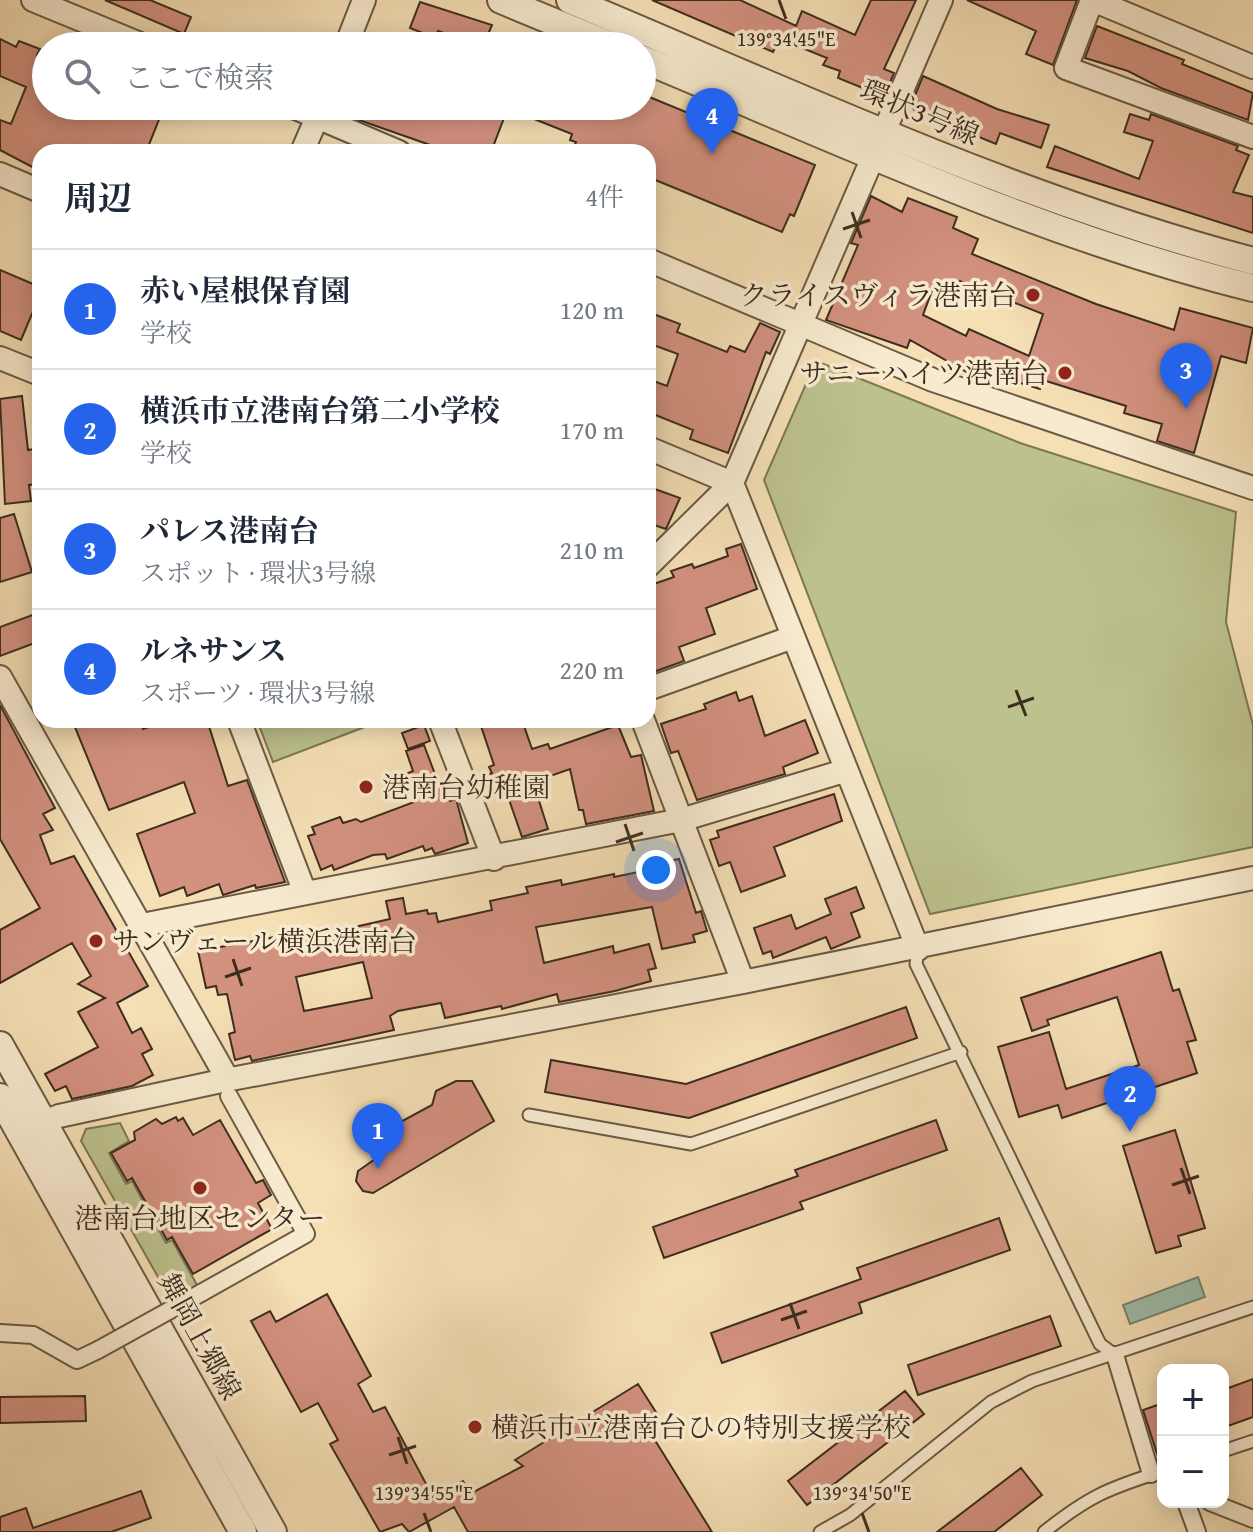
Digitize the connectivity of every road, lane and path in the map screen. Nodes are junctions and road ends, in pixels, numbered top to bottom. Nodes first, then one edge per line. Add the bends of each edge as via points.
1 (33, 0) edge
2 (364, 0) edge
3 (501, 0) edge
4 (570, 0) edge
5 (941, 0) edge
6 (1092, 0) edge
7 (111, 32) edge
8 (351, 32) edge
9 (578, 32) edge
10 (639, 32) edge
11 (656, 40) edge
12 (656, 64) edge
13 (1253, 67) edge
14 (316, 120) edge
15 (337, 120) edge
16 (1253, 137) edge
17 (878, 143) junction
18 (306, 144) edge
19 (384, 144) edge
20 (0, 174) edge
21 (32, 188) edge
22 (1253, 261) edge
23 (656, 263) edge
24 (1253, 288) edge
25 (797, 325) junction
26 (0, 358) edge
27 (32, 371) edge
28 (656, 451) edge
29 (732, 483) junction
30 (1253, 488) edge
31 (656, 558) edge
32 (793, 637) junction
33 (0, 677) edge
34 (656, 686) edge
35 (242, 728) edge
36 (443, 728) edge
37 (646, 728) edge
38 (844, 771) junction
39 (681, 820) junction
40 (494, 859) junction
41 (1253, 878) edge
42 (305, 893) junction
43 (142, 925) junction
44 (918, 949) junction
45 (743, 982) junction
46 (0, 1045) edge
47 (961, 1052) junction
48 (229, 1088) junction
49 (0, 1097) edge
50 (529, 1115) dead end
51 (32, 1126) junction
52 (1253, 1307) edge
53 (0, 1333) edge
54 (1115, 1355) junction
55 (1253, 1441) edge
56 (1229, 1449) edge
57 (1157, 1472) edge
58 (1188, 1508) edge
59 (1225, 1508) edge
60 (1253, 1519) edge
61 (243, 1532) edge
62 (273, 1532) edge
63 (820, 1532) edge
64 (1044, 1532) edge
65 (1197, 1532) edge

1 - 7 street
2 - 8 street
3 - 9 street
4 - 10 street, 環状3号線
5 - 17 street
6 - 13 street
6 - 16 street via 1066,68
11 - 17 street, 環状3号線
12 - 17 street, 環状3号線
14 - 18 street
15 - 19 street
17 - 22 street, 環状3号線
17 - 24 street, 環状3号線 via 1033,222 1160,265
17 - 25 street
20 - 21 street
23 - 25 street
25 - 29 street
25 - 30 street via 1034,416
26 - 27 street
28 - 29 street
29 - 31 street
29 - 32 street
32 - 34 street
32 - 38 street
33 - 43 street
35 - 42 street
36 - 40 street
37 - 39 street
38 - 39 street
38 - 44 street
39 - 40 street
39 - 45 street
40 - 42 street
41 - 44 street
42 - 43 street
43 - 48 street
44 - 45 street
44 - 47 lane via 916,964
45 - 48 street
46 - 51 street, 舞岡上郷線
47 - 50 lane via 691,1144
47 - 54 lane via 1100,1344
48 - 51 street
48 - 53 street, bridge via 306,1234 77,1360 33,1335
49 - 51 street, 舞岡上郷線
51 - 61 street, 舞岡上郷線
51 - 62 street, 舞岡上郷線
52 - 54 lane
54 - 57 street
54 - 63 lane via 1032,1381 991,1402 850,1515
55 - 56 lane
57 - 64 lane via 1115,1485
58 - 65 street
59 - 60 street

